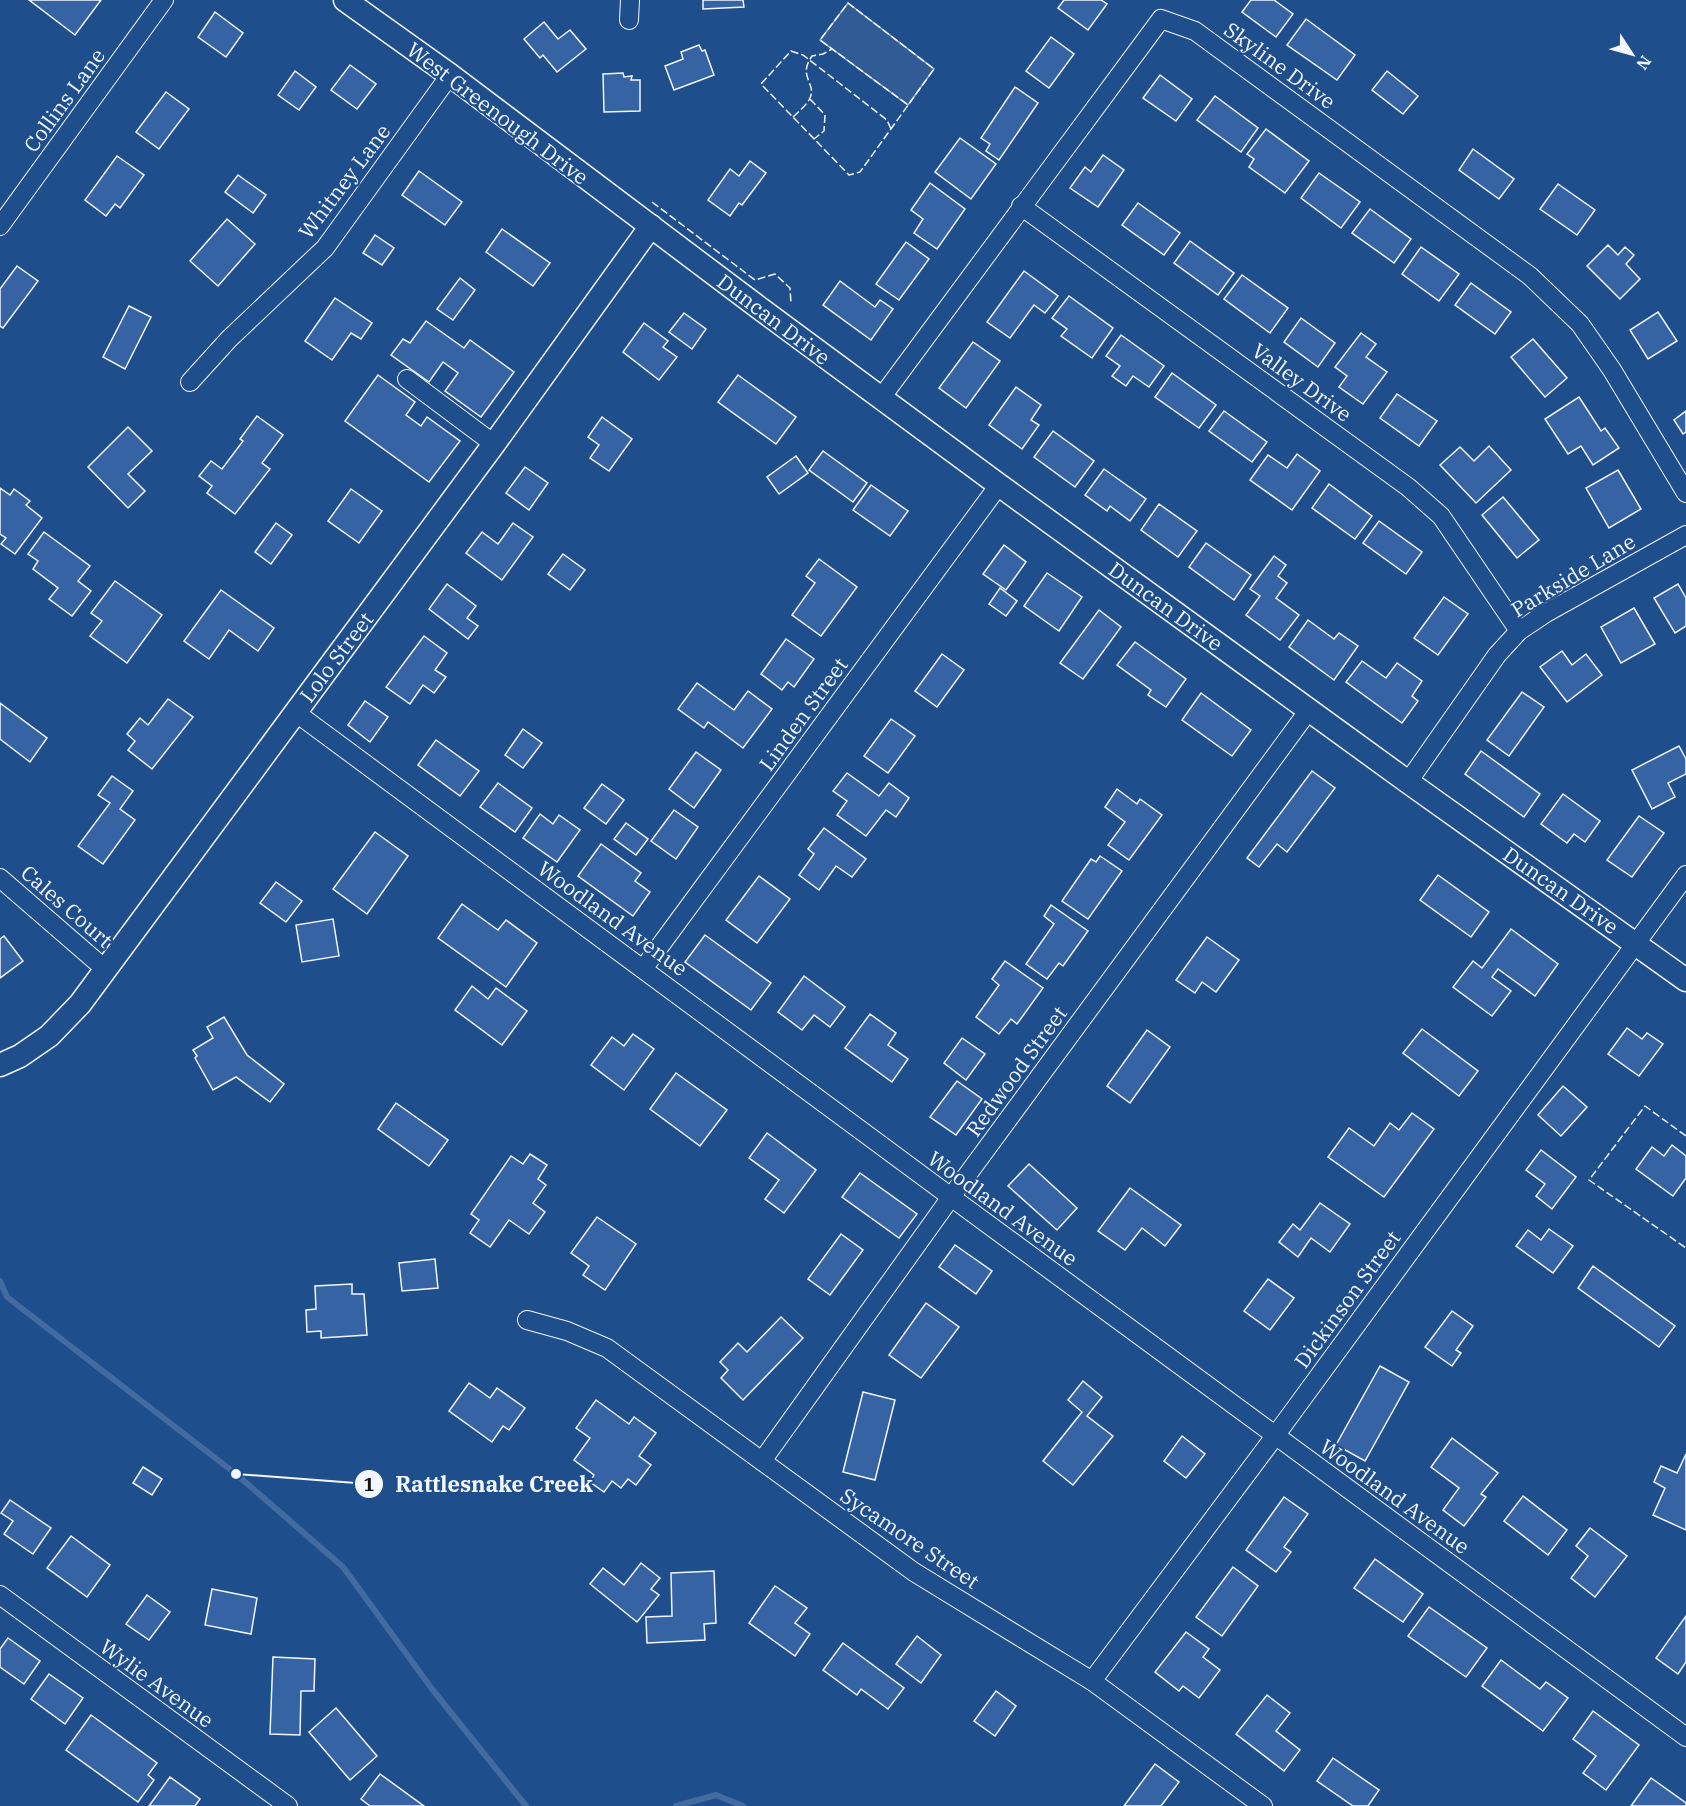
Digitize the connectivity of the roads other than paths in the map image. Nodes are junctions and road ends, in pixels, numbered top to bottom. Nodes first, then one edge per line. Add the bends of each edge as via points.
1 (164, 0) edge
2 (345, 0) edge
3 (630, 0) edge
4 (629, 20) dead end
5 (450, 75) junction
6 (1021, 206) junction
7 (0, 226) edge
8 (651, 226) junction
9 (407, 379) dead end
10 (190, 382) dead end
11 (881, 398) junction
12 (494, 444) junction
13 (999, 485) junction
14 (1686, 492) edge
15 (1686, 535) edge
16 (1519, 631) junction
17 (1309, 710) junction
18 (295, 712) junction
19 (1408, 782) junction
20 (1686, 875) edge
21 (0, 878) edge
22 (1636, 944) junction
23 (105, 969) junction
24 (643, 969) junction
25 (1686, 980) edge
26 (0, 1065) edge
27 (951, 1197) junction
28 (527, 1320) dead end
29 (1275, 1436) junction
30 (762, 1461) junction
31 (0, 1595) edge
32 (1092, 1681) junction
33 (1686, 1737) edge
34 (288, 1806) edge
35 (1263, 1806) edge

1 - 7 street, Collins Lane
2 - 5 street, West Greenough Drive
3 - 4 street
5 - 8 street, West Greenough Drive
5 - 10 street, Whitney Lane via 325,248 229,339
6 - 11 street, Skyline Drive
6 - 14 street, Skyline Drive via 1161,19 1195,31 1530,276 1580,324
6 - 16 street, Valley Drive via 1408,487 1441,516
8 - 11 street, Duncan Drive
8 - 12 street, Lolo Street
9 - 12 street
11 - 13 street, Duncan Drive
12 - 18 street, Lolo Street
13 - 17 street, Duncan Drive
13 - 24 street, Linden Street
15 - 16 street, Parkside Lane
16 - 19 street, Parkside Lane via 1497,655
17 - 19 street, Duncan Drive
17 - 27 street, Redwood Street
18 - 23 street, Lolo Street
18 - 24 street, Woodland Avenue
19 - 22 street, Duncan Drive
20 - 22 street, Dickinson Street
21 - 23 street, Cales Court
22 - 25 street, Duncan Drive
22 - 29 street, Dickinson Street
23 - 26 street, Lolo Street via 50,1036
24 - 27 street, Woodland Avenue
27 - 29 street, Woodland Avenue
27 - 30 street, Redwood Street
28 - 30 street, Sycamore Street via 607,1348
29 - 32 street, Dickinson Street
29 - 33 street, Woodland Avenue
30 - 32 street, Sycamore Street via 914,1572
31 - 34 street, Wylie Avenue
32 - 35 street, Sycamore Street

